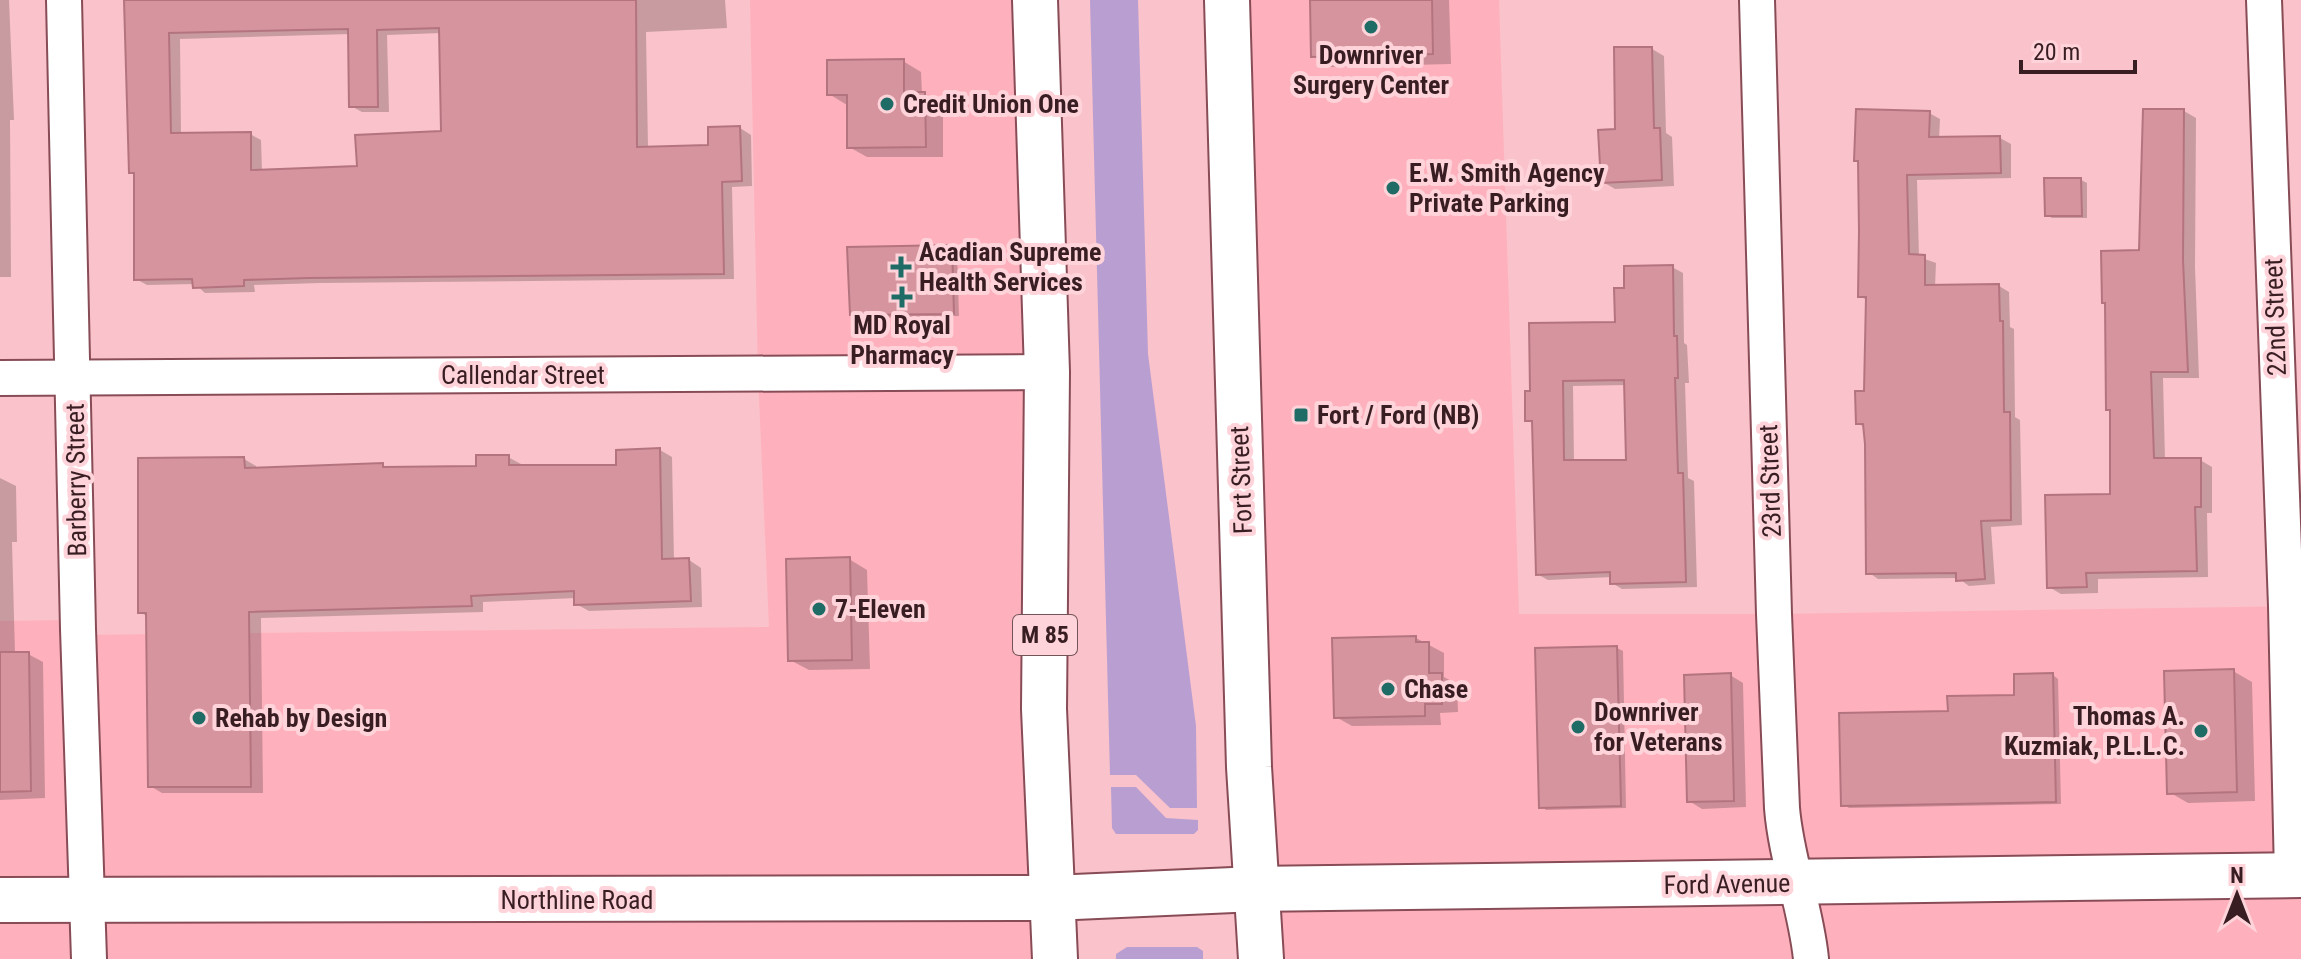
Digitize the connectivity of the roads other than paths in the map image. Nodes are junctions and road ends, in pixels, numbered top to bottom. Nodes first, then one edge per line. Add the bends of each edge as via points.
1 (64, 0) edge
2 (1035, 0) edge
3 (1227, 0) edge
4 (1757, 0) edge
5 (2264, 0) edge
6 (1047, 372) junction
7 (0, 378) edge
8 (74, 378) junction
9 (2297, 875) edge
10 (1797, 883) junction
11 (1256, 889) junction
12 (1154, 894) joint
13 (1052, 898) junction
14 (87, 899) junction
15 (0, 900) edge
16 (89, 959) edge
17 (1055, 959) edge
18 (1261, 959) edge
19 (1811, 959) edge

1 - 8 street, Barberry Street
2 - 6 main road, M 85
3 - 11 main road, Fort Street
4 - 10 street, 23rd Street via 1782,797
5 - 9 street, 22nd Street
6 - 8 street, Callendar Street
6 - 13 main road, M 85 via 1044,709
7 - 8 street, Callendar Street
8 - 14 street, Barberry Street
9 - 10 main road, Ford Avenue
10 - 11 main road, Ford Avenue
10 - 19 street, 23rd Street
11 - 12 main road, Ford Avenue
11 - 18 main road, Fort Street
12 - 13 main road, Northline Road
13 - 14 main road, Northline Road
13 - 17 main road, M 85
14 - 15 main road, Northline Road
14 - 16 street, Barberry Street

